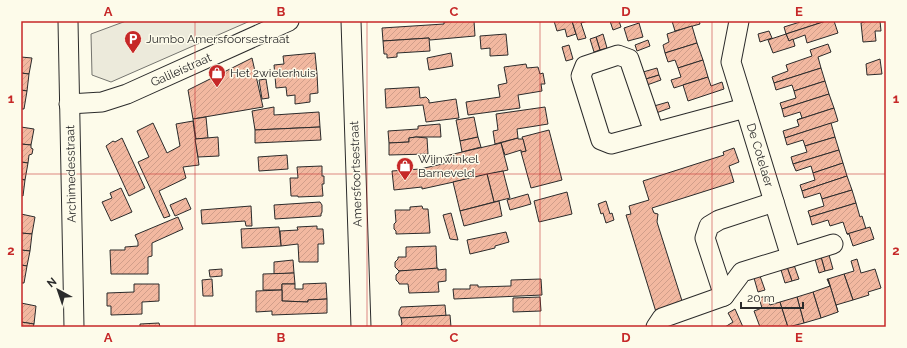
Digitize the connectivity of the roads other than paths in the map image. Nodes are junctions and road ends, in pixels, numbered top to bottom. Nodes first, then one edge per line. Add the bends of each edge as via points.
1 (68, 21) edge
2 (289, 21) edge
3 (351, 21) edge
4 (739, 21) edge
5 (69, 104) junction
6 (745, 108) junction
7 (654, 132) junction
8 (774, 202) junction
9 (833, 244) dead end
10 (791, 257) junction
11 (724, 296) junction
12 (74, 327) edge
13 (361, 327) edge
14 (656, 327) edge

1 - 5 street, Archimedesstraat
2 - 5 street, Galileistraat via 127,94 102,102
3 - 13 street, Amersfoortsestraat
4 - 6 street, De Cotelaer via 731,62
5 - 12 street, Archimedesstraat
6 - 7 street, De Cotelaer
6 - 8 street, De Cotelaer
7 - 7 street, De Cotelaer via 610,144 601,140 581,76 585,66 618,55 629,59
8 - 10 street, De Cotelaer
8 - 11 street, De Cotelaer via 719,220 710,226 705,238
9 - 10 street
10 - 11 street via 742,272
11 - 14 street via 662,318

